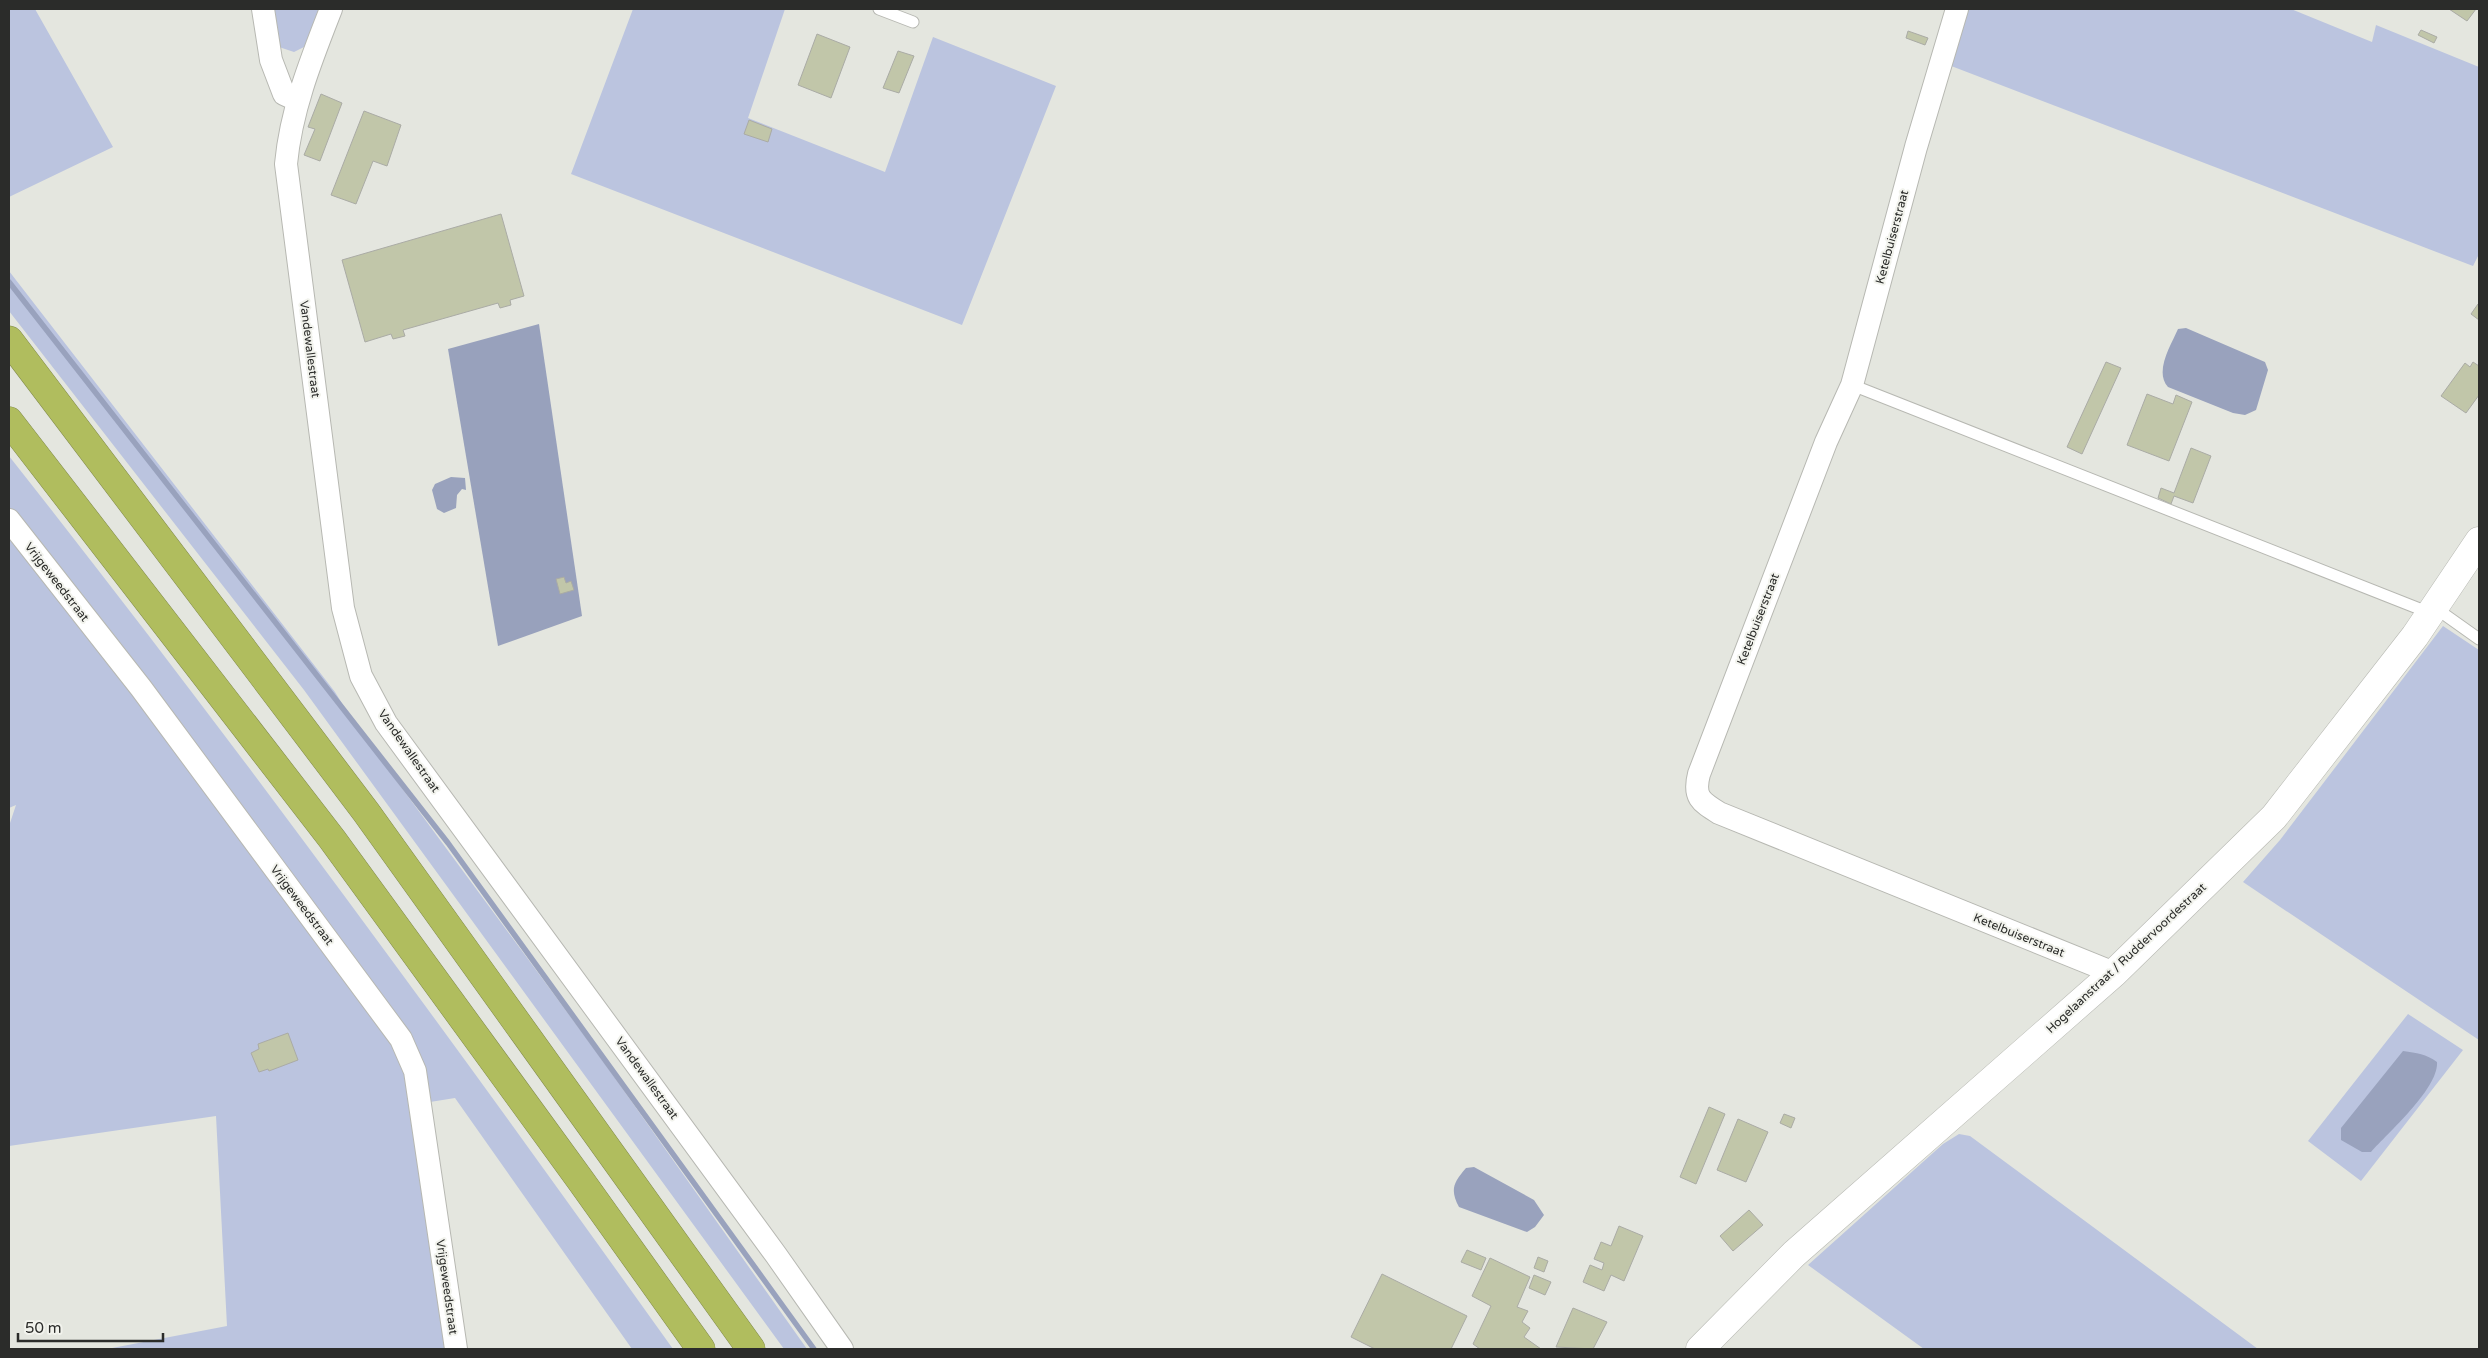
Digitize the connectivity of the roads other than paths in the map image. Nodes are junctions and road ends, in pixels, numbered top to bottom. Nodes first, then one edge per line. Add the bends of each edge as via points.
1 (263, 9) edge
2 (331, 9) edge
3 (879, 9) edge
4 (1957, 9) edge
5 (913, 22) dead end
6 (297, 100) junction
7 (9, 340) edge
8 (1852, 385) junction
9 (9, 421) edge
10 (9, 520) edge
11 (2479, 541) edge
12 (2432, 610) junction
13 (2479, 639) edge
14 (2114, 973) junction
15 (456, 1349) edge
16 (700, 1349) edge
17 (751, 1349) edge
18 (842, 1349) edge
19 (1700, 1349) edge

1 - 6 street via 271,60 284,94
2 - 6 street, Vandewallestraat
3 - 5 lane
4 - 8 street, Ketelbuiserstraat
6 - 18 street, Vandewallestraat via 288,136 286,164 343,608 361,676 386,723
7 - 17 highway via 366,812
8 - 12 lane
8 - 14 street, Ketelbuiserstraat via 1826,442 1699,774 1696,783 1702,803 1719,813
9 - 16 highway via 332,839
10 - 15 street, Vrijgeweedstraat via 147,696 401,1039 415,1071
11 - 12 street, Hogelaanstraat / Ruddervoordestraat
12 - 13 lane
12 - 14 street, Hogelaanstraat / Ruddervoordestraat via 2274,817
14 - 19 street, Hogelaanstraat / Ruddervoordestraat via 1794,1254

